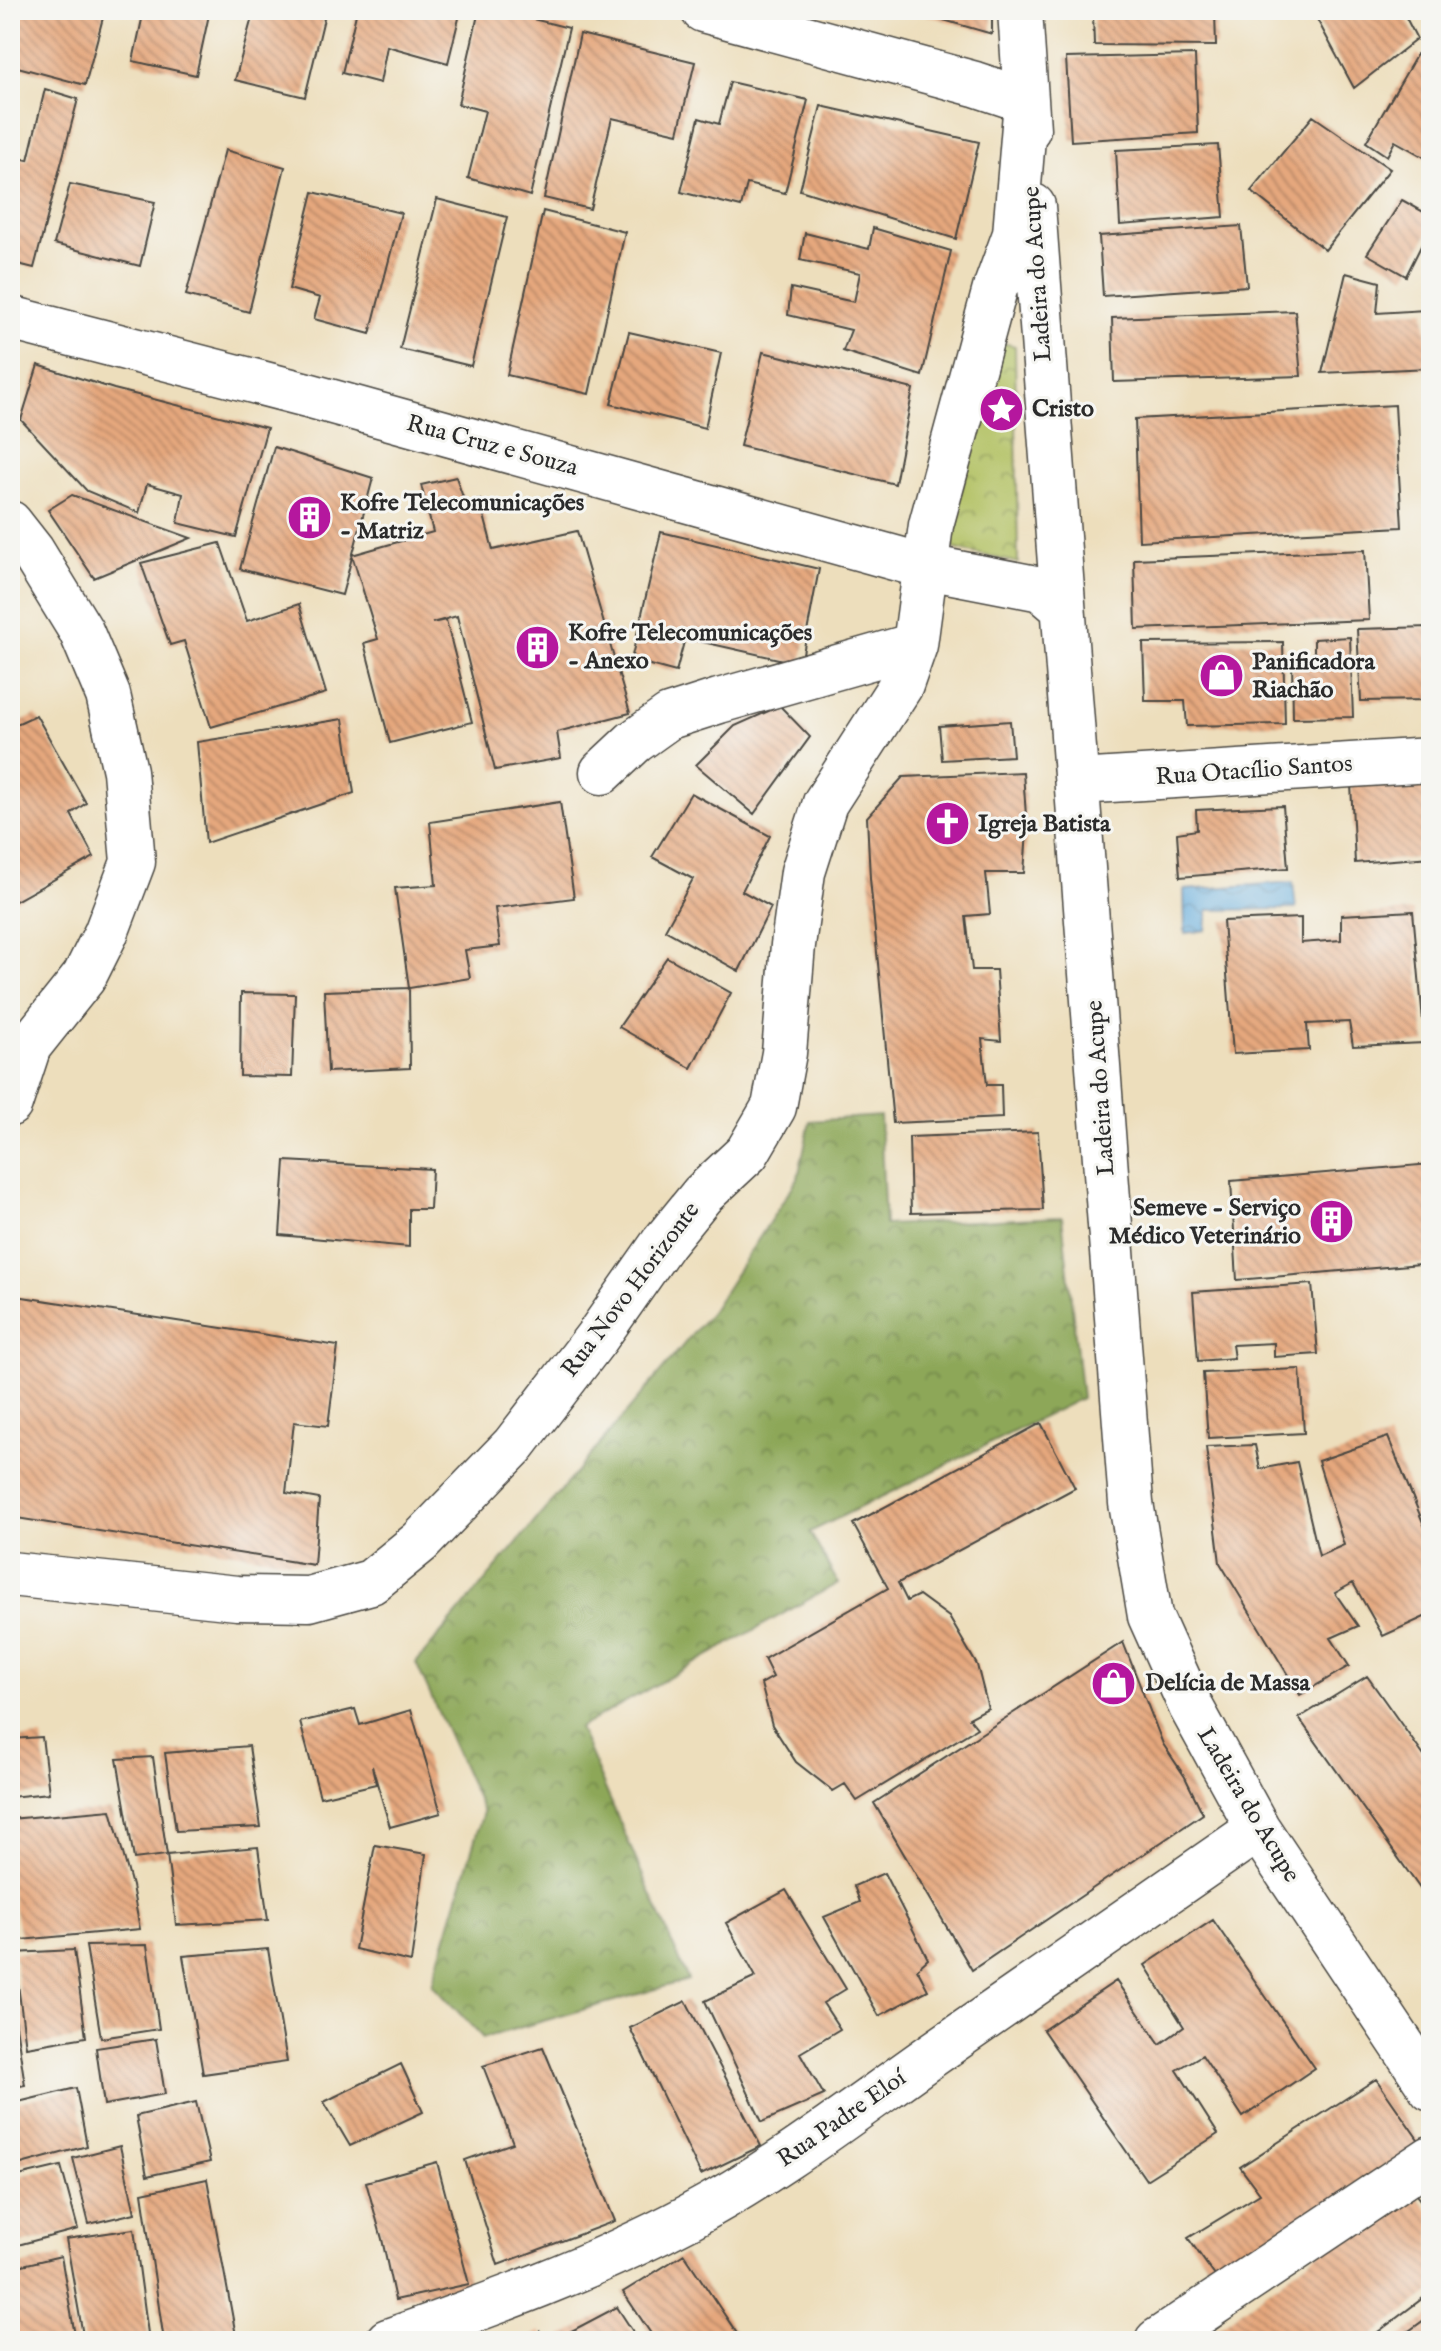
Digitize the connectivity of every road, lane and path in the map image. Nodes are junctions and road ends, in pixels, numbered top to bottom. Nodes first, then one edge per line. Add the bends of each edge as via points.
1 (703, 10) edge
2 (1020, 10) edge
3 (1026, 101) junction
4 (10, 318) edge
5 (10, 523) edge
6 (927, 567) junction
7 (1061, 606) junction
8 (915, 645) junction
9 (1431, 760) edge
10 (602, 772) dead end
11 (1078, 782) junction
12 (10, 1104) edge
13 (10, 1574) edge
14 (1258, 1829) junction
15 (1431, 2088) edge
16 (1431, 2158) edge
17 (388, 2341) edge
18 (1157, 2341) edge

1 - 3 street
2 - 3 street, Ladeira do Acupe
3 - 6 street, Rua Novo Horizonte via 1015,234 931,525
3 - 7 street, Ladeira do Acupe
4 - 6 street, Rua Cruz e Souza
5 - 12 street via 81,631 108,695 125,771 133,862 84,977 29,1046
6 - 7 street, Rua Cruz e Souza via 1041,589
6 - 8 street, Rua Novo Horizonte
7 - 11 street, Ladeira do Acupe
8 - 10 street via 669,717
8 - 13 street, Rua Novo Horizonte via 901,685 825,803 803,872 774,1107 747,1153 702,1195 663,1243 514,1445 420,1542 371,1582 309,1599 237,1598
9 - 11 street, Rua Otacílio Santos
11 - 14 street, Ladeira do Acupe via 1131,1503 1150,1616 1191,1707
14 - 15 street, Ladeira do Acupe
14 - 17 street, Rua Padre Eloí via 768,2172 602,2260
16 - 18 street

